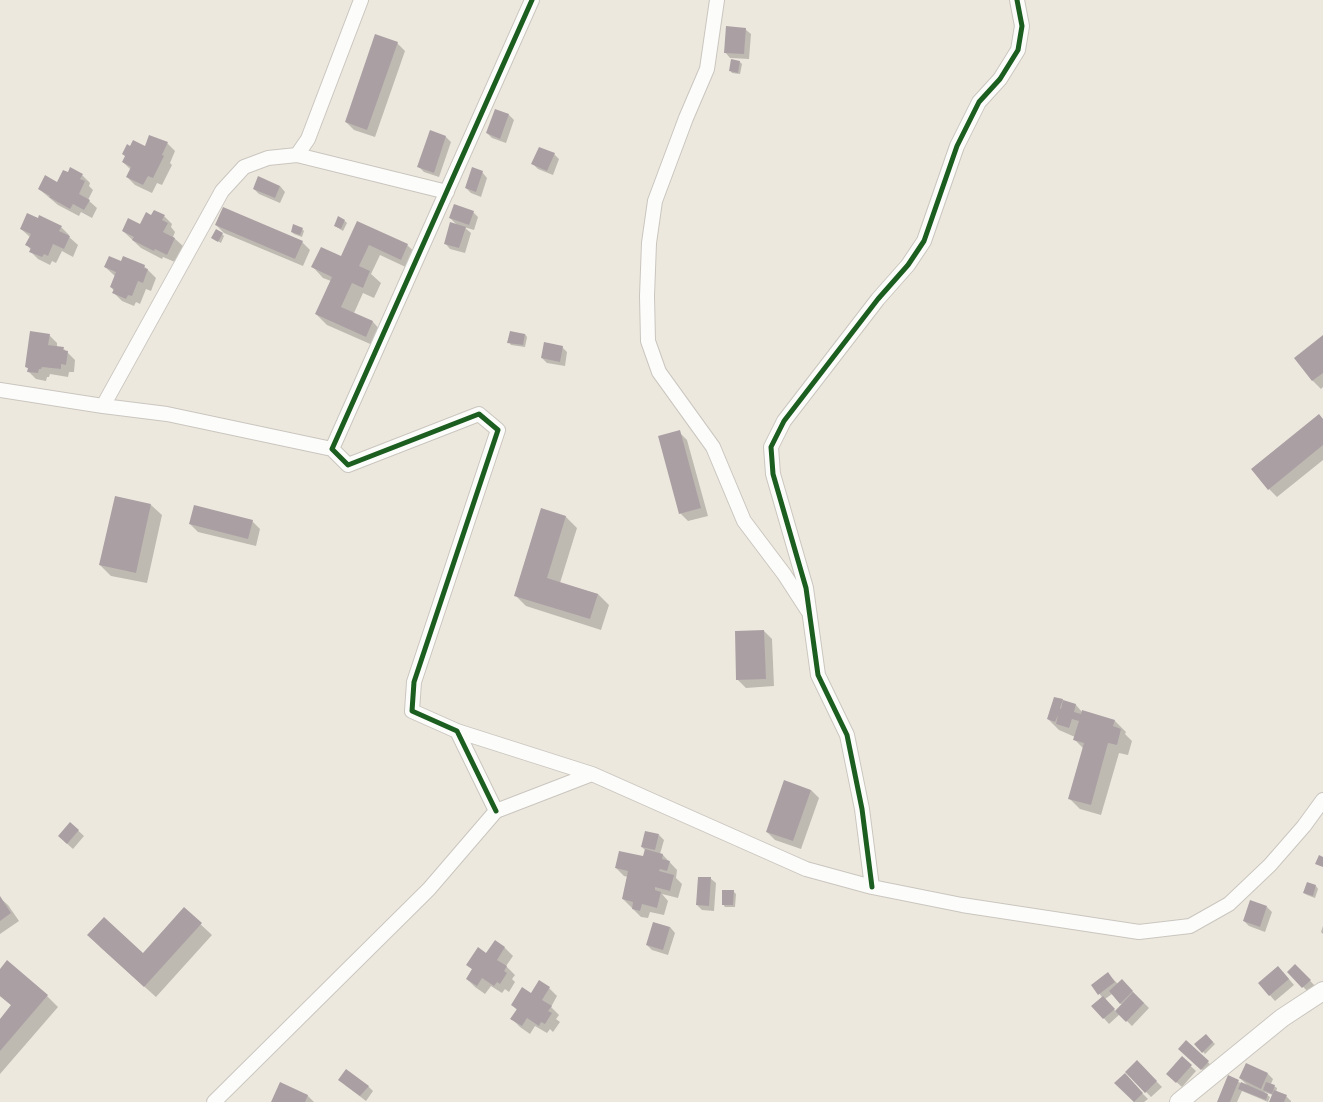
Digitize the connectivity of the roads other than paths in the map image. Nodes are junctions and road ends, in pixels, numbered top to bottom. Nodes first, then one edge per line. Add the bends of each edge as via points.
1 (361, 0) edge
2 (532, 0) edge
3 (717, 0) edge
4 (1017, 0) edge
5 (296, 155) junction
6 (447, 192) junction
7 (0, 390) edge
8 (103, 406) junction
9 (332, 449) junction
10 (810, 614) junction
11 (457, 731) junction
12 (592, 774) junction
13 (1323, 800) edge
14 (496, 811) junction
15 (872, 887) junction
16 (1323, 990) edge
17 (214, 1102) edge
18 (1179, 1102) edge

1 - 5 street via 308,140
2 - 6 street
3 - 10 street via 707,69 655,201 649,243 648,341 659,372 713,447 744,521
4 - 10 street via 1022,26 1018,50 1000,78 978,102 957,146 924,241 908,265 878,299 784,421 771,447 773,474 806,588
5 - 6 street
5 - 8 street via 268,158 244,167 222,191
6 - 9 street
7 - 8 street
8 - 9 street via 167,414
9 - 11 street via 348,465 479,414 498,430 414,682 412,711
10 - 15 street via 818,675 847,735 862,809
11 - 12 street
11 - 14 street
12 - 14 street
12 - 15 street via 806,869
13 - 15 street via 1275,859 1229,904 1190,926 1139,932 962,905
14 - 17 street via 429,889
16 - 18 street via 1282,1018

